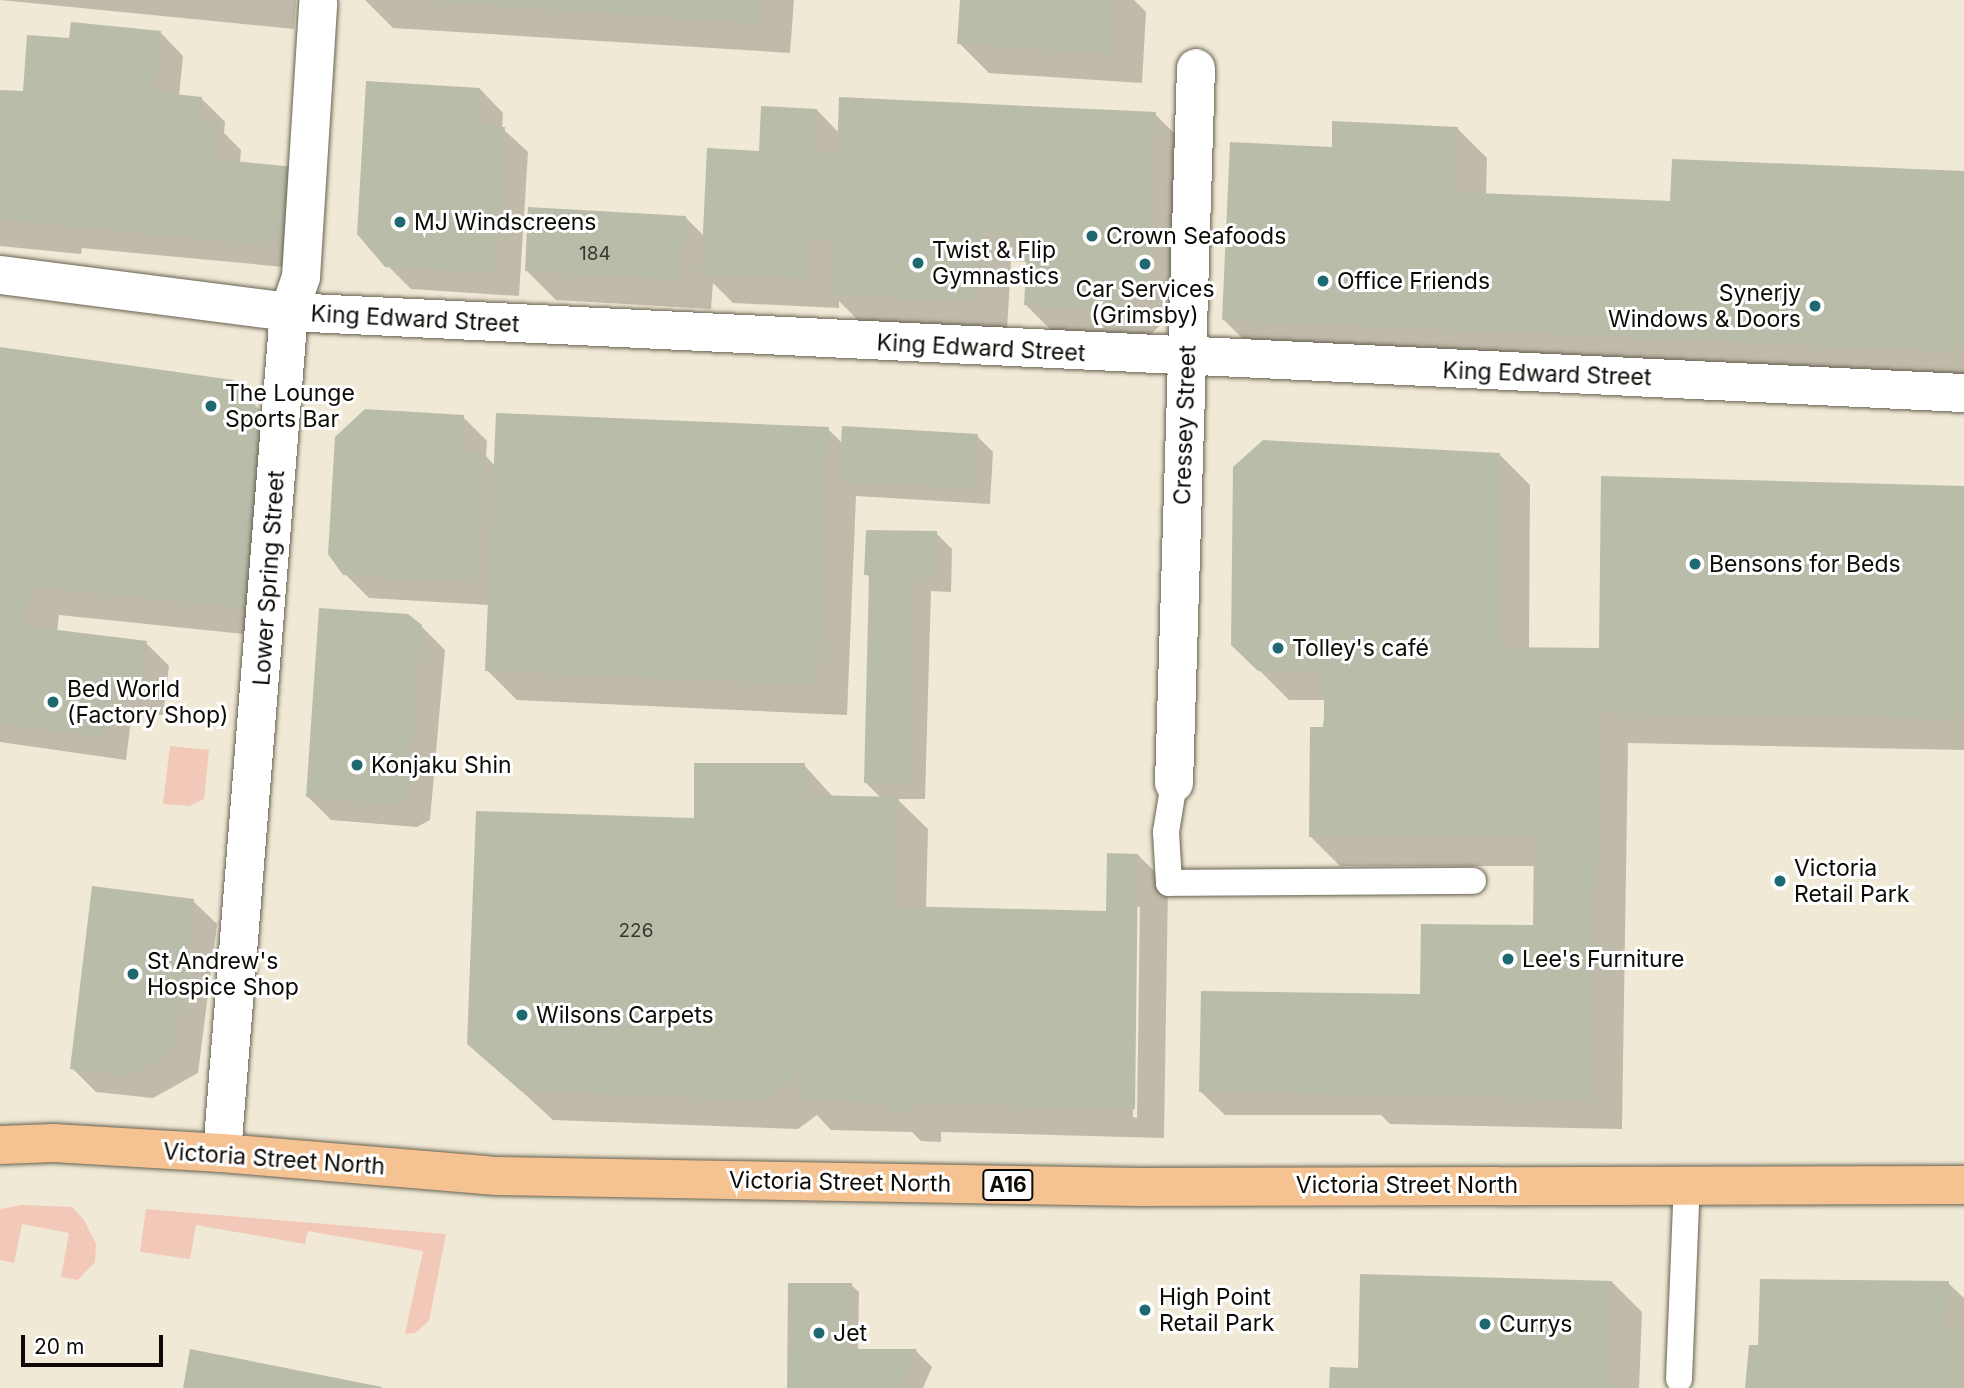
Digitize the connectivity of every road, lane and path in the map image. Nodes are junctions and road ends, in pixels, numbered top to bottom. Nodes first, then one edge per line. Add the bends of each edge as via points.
1 (318, 2) edge
2 (1196, 68) dead end
3 (0, 275) edge
4 (289, 312) junction
5 (1187, 359) junction
6 (1964, 393) edge
7 (1174, 783) joint
8 (1472, 881) dead end
9 (54, 1143) junction
10 (0, 1145) edge
11 (222, 1153) junction
12 (0, 1159) edge
13 (1687, 1184) junction
14 (1964, 1185) edge
15 (1679, 1379) dead end

1 - 4 street, Lower Spring Street via 301,277
2 - 5 street, Cressey Street
3 - 4 street, King Edward Street
4 - 5 street, King Edward Street
4 - 11 street, Lower Spring Street
5 - 6 street, King Edward Street
5 - 7 street, Cressey Street
7 - 8 lane via 1166,832 1169,883
9 - 10 highway, Victoria Street North / A16
9 - 11 highway, Victoria Street North / A16
9 - 12 highway, Victoria Street North / A16
11 - 13 highway, Victoria Street North / A16 via 510,1177 1139,1187
13 - 14 highway, Victoria Street North / A16
13 - 15 lane

